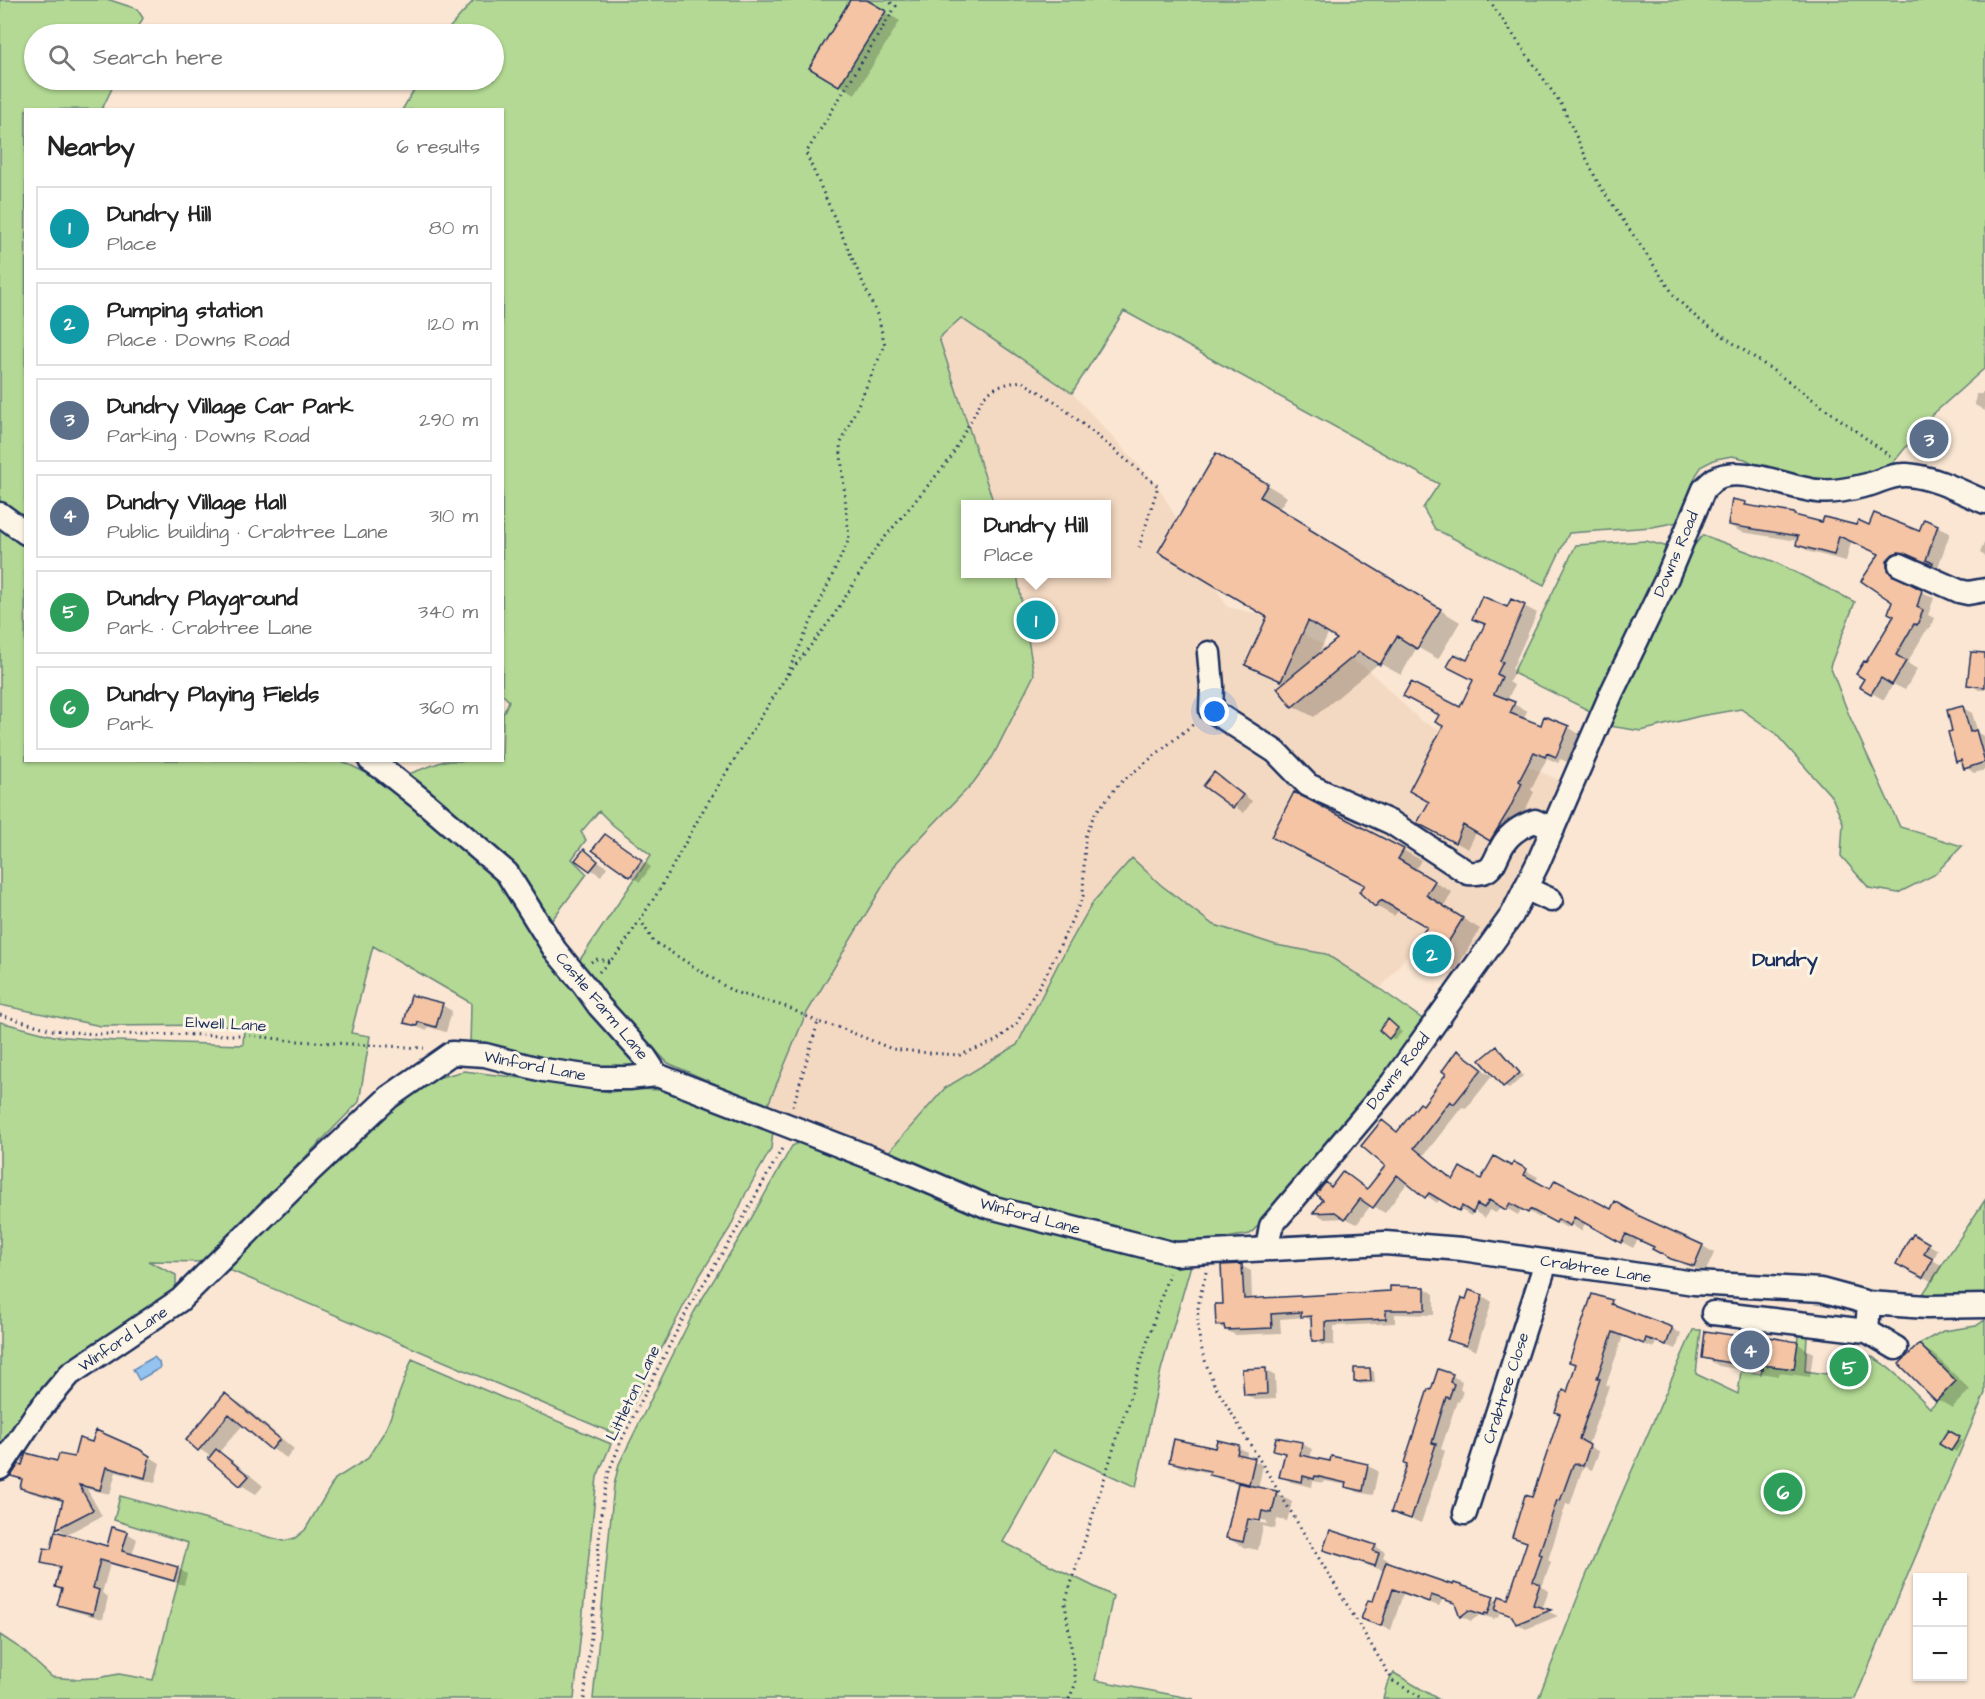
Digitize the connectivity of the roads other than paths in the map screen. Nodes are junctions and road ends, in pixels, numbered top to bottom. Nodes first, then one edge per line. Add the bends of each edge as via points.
1 (1985, 501) edge
2 (0, 514) edge
3 (24, 532) edge
4 (1900, 565) dead end
5 (1985, 590) edge
6 (1209, 653) dead end
7 (373, 762) edge
8 (1553, 828) junction
9 (1525, 888) junction
10 (1551, 900) dead end
11 (657, 1075) junction
12 (1267, 1248) junction
13 (1206, 1252) joint
14 (1546, 1262) junction
15 (1869, 1304) junction
16 (1985, 1306) edge
17 (1713, 1313) dead end
18 (1867, 1331) junction
19 (1896, 1348) dead end
20 (0, 1468) edge
21 (1465, 1513) dead end

1 - 8 street, Downs Road via 1929,479 1906,475 1842,491 1818,492 1745,475 1715,479 1704,489
2 - 3 street
4 - 5 street via 1959,591
6 - 8 street via 1211,710 1276,752 1308,784 1392,823 1468,873 1488,871 1504,842 1526,825 1535,821
7 - 11 street, Castle Farm Lane via 507,873 555,950
8 - 9 street, Downs Road
9 - 10 street
9 - 12 street, Downs Road via 1512,915 1392,1083 1271,1226
11 - 13 street, Winford Lane via 986,1206 1175,1254
11 - 20 street, Winford Lane via 599,1078 543,1070 485,1055 452,1053 389,1097 180,1300 70,1374 36,1414
12 - 13 street, Crabtree Lane
12 - 14 street, Crabtree Lane via 1384,1243 1462,1249
14 - 15 street, Crabtree Lane via 1694,1283 1821,1290
14 - 21 street, Crabtree Close
15 - 16 street, Crabtree Lane
15 - 18 street
17 - 18 street
18 - 19 street

